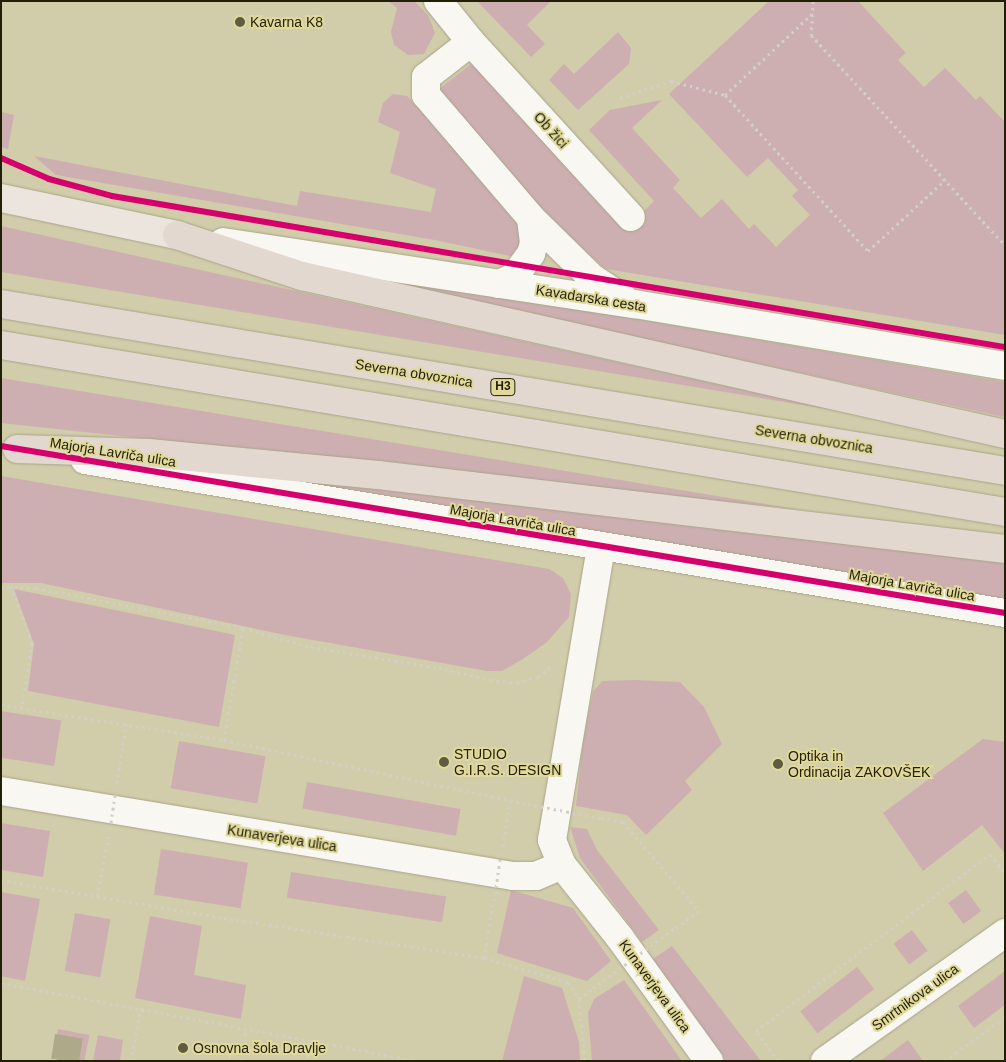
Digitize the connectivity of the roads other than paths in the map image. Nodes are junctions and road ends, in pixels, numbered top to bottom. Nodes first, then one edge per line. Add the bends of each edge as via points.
1 (438, 1) edge
2 (471, 42) junction
3 (1, 198) edge
4 (631, 217) dead end
5 (531, 218) junction
6 (177, 235) junction
7 (499, 284) junction
8 (1, 304) edge
9 (635, 304) junction
10 (1, 345) edge
11 (1005, 366) edge
12 (1005, 434) edge
13 (9, 448) edge
14 (1005, 471) edge
15 (1005, 512) edge
16 (601, 548) junction
17 (1005, 549) edge
18 (1005, 614) edge
19 (1, 791) edge
20 (562, 866) junction
21 (1005, 933) edge
22 (709, 1061) edge
23 (825, 1061) edge

1 - 2 street, Ob žici
2 - 4 street, Ob žici
2 - 5 street via 426,77 426,95
3 - 6 main road
5 - 7 street via 534,243 531,254 514,277
5 - 9 street via 592,278
6 - 7 street, Kavadarska cesta
6 - 12 highway via 302,276
7 - 9 street, Kavadarska cesta
8 - 14 highway, Severna obvoznica / H3
9 - 11 street, Kavadarska cesta
10 - 15 highway
13 - 16 street, Majorja Lavriča ulica
13 - 17 highway via 149,452 368,474
16 - 18 street, Majorja Lavriča ulica
16 - 20 street, Kunaverjeva ulica via 552,840
19 - 20 street, Kunaverjeva ulica via 513,876 536,876
20 - 22 street, Kunaverjeva ulica
21 - 23 street, Smrtnikova ulica

